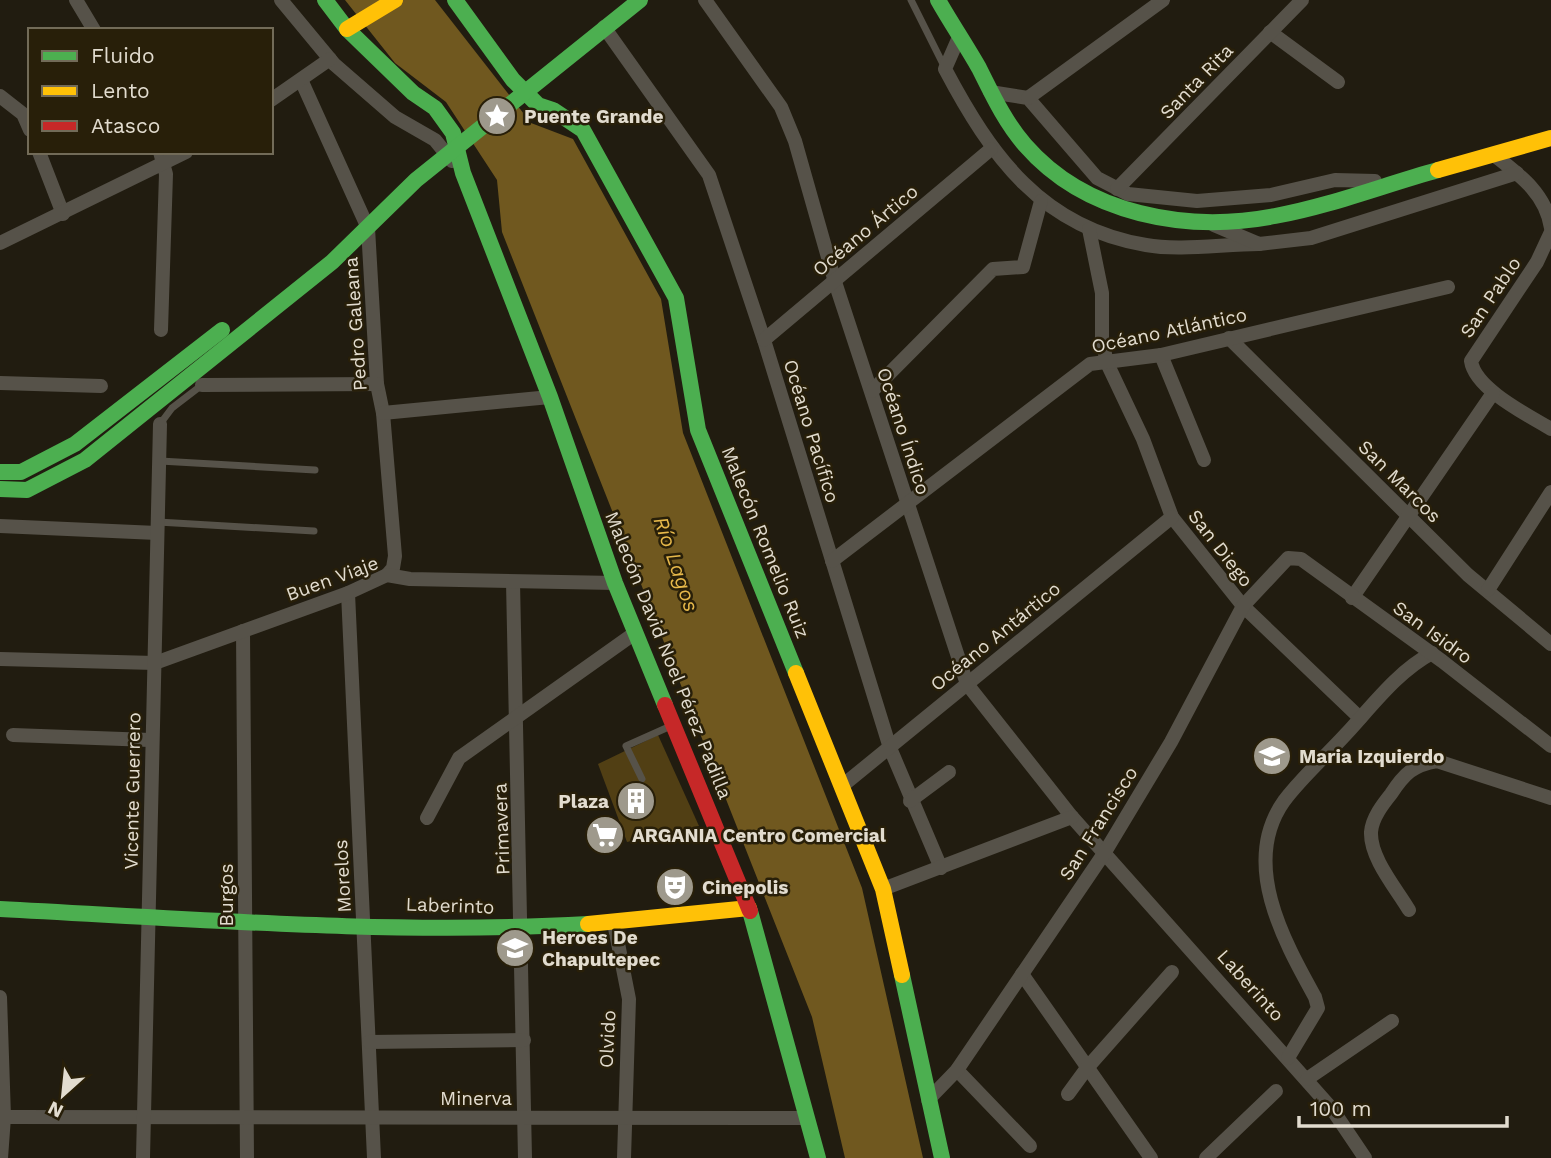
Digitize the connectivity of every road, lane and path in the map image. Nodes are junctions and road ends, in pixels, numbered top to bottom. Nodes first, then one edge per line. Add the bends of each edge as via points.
1 (76, 0) edge
2 (281, 0) edge
3 (325, 0) edge
4 (395, 0) edge
5 (455, 0) edge
6 (640, 0) edge
7 (705, 0) edge
8 (911, 0) edge
9 (938, 0) edge
10 (1163, 0) edge
11 (1302, 0) edge
12 (1145, 6) edge
13 (353, 27) junction
14 (604, 27) junction
15 (93, 28) edge
16 (1270, 32) junction
17 (959, 37) junction
18 (330, 60) junction
19 (945, 69) junction
20 (302, 82) junction
21 (1338, 82) dead end
22 (990, 92) junction
23 (0, 96) edge
24 (1028, 98) junction
25 (273, 99) edge
26 (28, 125) edge
27 (1551, 138) edge
28 (991, 149) junction
29 (40, 154) edge
30 (1494, 155) junction
31 (162, 158) edge
32 (463, 173) junction
33 (1517, 173) junction
34 (1405, 182) junction
35 (1117, 189) junction
36 (1041, 201) junction
37 (63, 214) junction
38 (371, 222) junction
39 (1207, 222) junction
40 (1089, 229) junction
41 (1551, 230) edge
42 (0, 243) edge
43 (1259, 244) junction
44 (835, 282) junction
45 (1448, 287) dead end
46 (161, 330) dead end
47 (1229, 338) junction
48 (764, 340) junction
49 (1161, 355) junction
50 (1107, 363) junction
51 (0, 383) edge
52 (377, 384) junction
53 (202, 385) joint
54 (101, 386) dead end
55 (872, 391) junction
56 (1493, 393) junction
57 (550, 397) junction
58 (383, 413) junction
59 (160, 424) joint
60 (1551, 429) edge
61 (1204, 460) dead end
62 (159, 461) junction
63 (316, 470) dead end
64 (0, 472) edge
65 (0, 489) edge
66 (1551, 492) edge
67 (907, 503) junction
68 (1172, 517) junction
69 (0, 526) edge
70 (158, 528) junction
71 (314, 531) dead end
72 (1288, 558) joint
73 (832, 561) junction
74 (387, 575) junction
75 (513, 582) junction
76 (615, 583) junction
77 (1488, 590) junction
78 (348, 593) junction
79 (1352, 598) junction
80 (1243, 606) junction
81 (243, 631) junction
82 (635, 633) junction
83 (1551, 644) edge
84 (1432, 653) junction
85 (0, 659) edge
86 (155, 663) junction
87 (967, 684) junction
88 (517, 716) junction
89 (1360, 718) junction
90 (673, 725) junction
91 (13, 735) dead end
92 (150, 740) junction
93 (1551, 746) edge
94 (890, 748) junction
95 (949, 772) dead end
96 (642, 779) dead end
97 (842, 786) junction
98 (1551, 798) edge
99 (910, 801) junction
100 (1072, 817) junction
101 (427, 818) dead end
102 (1105, 852) junction
103 (941, 868) junction
104 (883, 889) junction
105 (749, 908) junction
106 (0, 909) edge
107 (1409, 910) dead end
108 (149, 918) junction
109 (245, 922) junction
110 (614, 923) junction
111 (363, 924) junction
112 (523, 928) junction
113 (1172, 972) dead end
114 (1022, 974) junction
115 (0, 997) edge
116 (1392, 1021) dead end
117 (524, 1040) junction
118 (369, 1042) junction
119 (1288, 1058) junction
120 (1087, 1068) junction
121 (957, 1070) junction
122 (1307, 1079) junction
123 (1276, 1091) dead end
124 (1068, 1094) dead end
125 (928, 1100) junction
126 (145, 1116) junction
127 (246, 1116) junction
128 (372, 1116) junction
129 (2, 1117) edge
130 (525, 1117) junction
131 (623, 1117) junction
132 (806, 1118) junction
133 (1030, 1146) dead end
134 (1363, 1154) edge
135 (1, 1158) edge
136 (143, 1158) edge
137 (247, 1158) edge
138 (374, 1158) edge
139 (525, 1158) edge
140 (624, 1158) edge
141 (818, 1158) edge
142 (942, 1158) edge
143 (1151, 1158) edge
144 (1206, 1158) edge

1 - 15 street
2 - 18 street
3 - 13 street, Malecón David Noel Pérez Padilla
4 - 13 street
5 - 97 street, Malecón Romelio Ruiz via 513,80 538,105 583,130 676,298 698,429
6 - 14 street
7 - 44 street, Océano Índico via 782,107
8 - 19 lane
9 - 17 street
10 - 12 street
11 - 16 street, Santa Rita
12 - 24 street
13 - 32 street, Malecón David Noel Pérez Padilla via 413,93 435,108 453,133
14 - 38 street
14 - 48 street, Océano Pacífico via 709,175
16 - 21 street
16 - 35 street, Santa Rita
17 - 19 street
17 - 22 street
18 - 20 street
18 - 32 street via 395,117 435,141
19 - 28 street
20 - 25 street
20 - 38 street, Pedro Galeana
22 - 24 street
22 - 39 street via 1000,112 1034,153 1075,188 1114,208 1172,222
23 - 26 street via 23,114
24 - 35 street via 1097,178
27 - 30 street
28 - 36 street
28 - 44 street, Océano Ártico
29 - 37 street
30 - 33 street, San Pablo
30 - 34 street
31 - 37 street
31 - 46 street
32 - 57 street, Malecón David Noel Pérez Padilla
33 - 41 street, San Pablo via 1548,210
33 - 43 street via 1311,238
34 - 35 street via 1335,180 1271,195 1197,201
34 - 39 street via 1275,216
36 - 40 street
36 - 55 street via 1023,267 993,269
37 - 42 street
38 - 52 street, Pedro Galeana
38 - 64 street via 75,444 21,472
38 - 65 street via 332,262 85,460 27,490
39 - 43 street
40 - 43 street via 1148,246
40 - 50 street, San Diego via 1102,293
41 - 56 street, San Pablo via 1537,262 1471,361 1472,369
44 - 48 street, Océano Ártico
44 - 55 street, Océano Índico
45 - 47 street, Océano Atlántico
47 - 49 street, Océano Atlántico
47 - 77 street, San Marcos
48 - 73 street, Océano Pacífico
49 - 50 street, Océano Atlántico
49 - 61 street
50 - 67 street, Océano Atlántico via 1090,364
50 - 68 street, San Diego via 1143,439
51 - 54 street
52 - 53 street
52 - 58 street, Pedro Galeana
53 - 59 lane via 172,408
55 - 67 street, Océano Índico
56 - 60 street, San Pablo
56 - 79 street
57 - 58 street
57 - 76 street, Malecón David Noel Pérez Padilla
58 - 74 street, Pedro Galeana via 395,556
59 - 62 street, Vicente Guerrero
62 - 63 lane
62 - 70 street, Vicente Guerrero
66 - 77 street
67 - 73 street, Océano Atlántico
67 - 87 street, Océano Índico
68 - 80 street, San Diego
68 - 87 street, Océano Antártico
69 - 70 street
70 - 71 lane
70 - 86 street, Vicente Guerrero
72 - 79 street, San Isidro via 1301,559
72 - 80 street, San Francisco
73 - 94 street, Océano Pacífico
74 - 75 street, Buen Viaje
74 - 78 street, Buen Viaje
75 - 76 street, Buen Viaje
75 - 88 street, Primavera
76 - 82 street, Malecón David Noel Pérez Padilla
77 - 83 street, San Marcos
78 - 81 street, Buen Viaje
78 - 111 street, Morelos
79 - 84 street, San Isidro
80 - 89 street, San Diego
80 - 102 street, San Francisco via 1171,742
81 - 86 street, Buen Viaje
81 - 109 street, Burgos
82 - 88 street
82 - 90 street, Malecón David Noel Pérez Padilla
84 - 89 street via 1413,663
84 - 93 street, San Isidro
85 - 86 street
86 - 92 street, Vicente Guerrero
87 - 94 street, Océano Antártico
87 - 100 street, Océano Índico
88 - 101 street via 459,758
88 - 112 street, Primavera
89 - 119 street via 1284,802 1271,828 1269,890 1280,934 1318,1008
90 - 96 lane via 626,746
90 - 105 street, Malecón David Noel Pérez Padilla
91 - 92 street
92 - 108 street, Vicente Guerrero
94 - 97 street, Océano Antártico
94 - 99 street, Océano Pacífico
95 - 99 street
97 - 104 street, Malecón Romelio Ruiz
98 - 107 street via 1437,761 1419,764 1405,774 1378,811 1371,831 1376,853
99 - 103 street, Océano Pacífico
100 - 102 street, Océano Índico
100 - 103 street
102 - 114 street, San Francisco
102 - 119 street, Laberinto
103 - 104 street
104 - 125 street, Malecón Romelio Ruiz
105 - 110 street, Laberinto
105 - 132 street, Malecón David Noel Pérez Padilla
106 - 108 street, Laberinto
108 - 109 street, Laberinto
108 - 126 street, Vicente Guerrero
109 - 111 street, Laberinto
109 - 127 street, Burgos
110 - 112 street, Laberinto
110 - 131 street, Olvido via 629,999
111 - 112 street, Laberinto
111 - 118 street, Morelos
112 - 117 street, Primavera
113 - 120 street
114 - 120 street
114 - 121 street, San Francisco
115 - 129 street
116 - 122 street
117 - 118 street
117 - 130 street, Primavera
118 - 128 street, Morelos
119 - 122 street, Laberinto
120 - 124 street
120 - 143 street
121 - 125 street, San Francisco
121 - 133 street
122 - 134 street, Laberinto
123 - 144 street
125 - 142 street, Malecón Romelio Ruiz
126 - 127 street, Minerva
126 - 129 street, Minerva
126 - 136 street, Vicente Guerrero
127 - 128 street, Minerva
127 - 137 street, Burgos
128 - 130 street, Minerva
128 - 138 street, Morelos
129 - 135 street
130 - 131 street, Minerva
130 - 139 street, Primavera
131 - 132 street, Minerva
131 - 140 street, Olvido
132 - 141 street, Malecón David Noel Pérez Padilla

